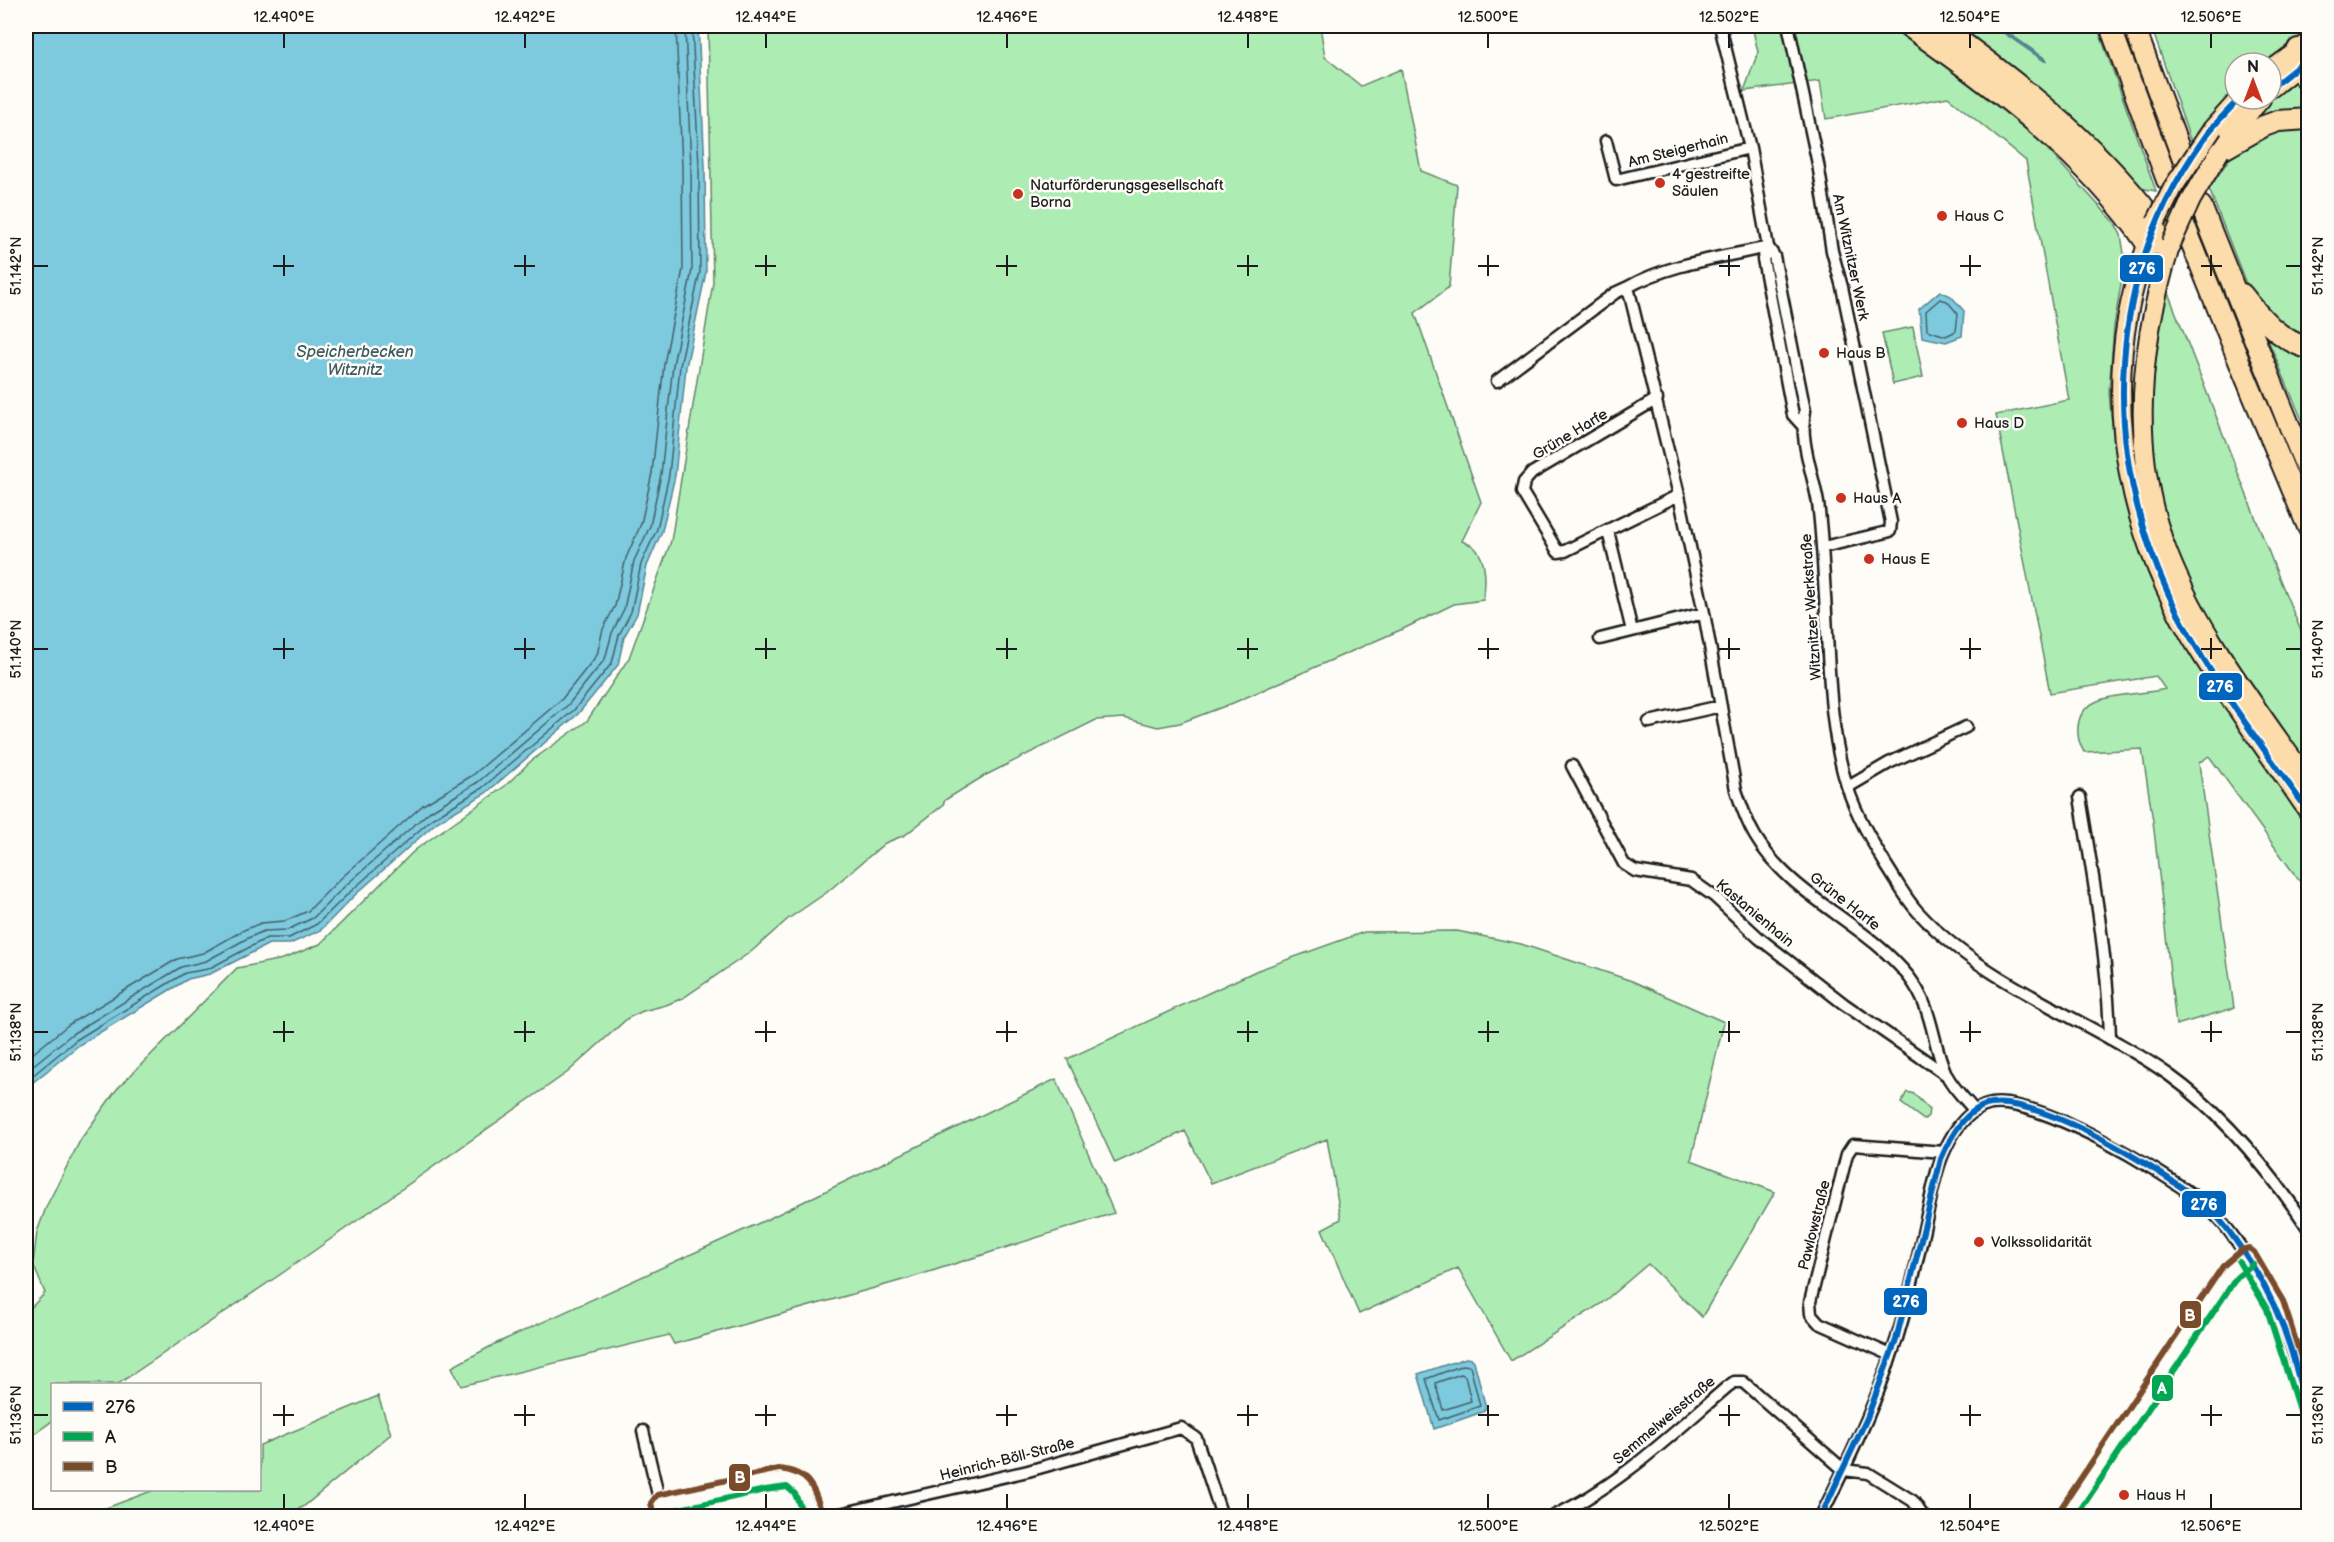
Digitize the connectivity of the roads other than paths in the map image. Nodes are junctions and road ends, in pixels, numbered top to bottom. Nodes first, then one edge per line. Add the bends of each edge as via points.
1 (1720, 26) edge
2 (1908, 26) edge
3 (1940, 26) edge
4 (2110, 26) edge
5 (2134, 26) edge
6 (1789, 29) dead end
7 (2305, 58) edge
8 (2283, 66) edge
9 (2283, 77) edge
10 (2228, 111) edge
11 (2250, 111) edge
12 (2308, 119) edge
13 (1606, 141) dead end
14 (1750, 147) junction
15 (2220, 151) junction
16 (2181, 154) dead end
17 (2167, 180) dead end
18 (2201, 207) dead end
19 (2150, 226) junction
20 (2186, 229) dead end
21 (2171, 244) junction
22 (1768, 247) junction
23 (2227, 274) junction
24 (1628, 287) junction
25 (2308, 348) edge
26 (1497, 381) dead end
27 (1657, 399) junction
28 (2308, 472) edge
29 (1679, 495) junction
30 (2308, 527) edge
31 (1608, 531) junction
32 (1823, 547) junction
33 (1704, 614) junction
34 (1632, 631) junction
35 (1600, 639) dead end
36 (1721, 706) junction
37 (1649, 722) dead end
38 (1966, 727) dead end
39 (1572, 766) dead end
40 (2308, 781) edge
41 (1848, 787) junction
42 (2080, 797) dead end
43 (2308, 811) edge
44 (2110, 1039) junction
45 (1947, 1075) junction
46 (1974, 1110) junction
47 (1944, 1152) junction
48 (2308, 1228) edge
49 (2247, 1257) junction
50 (1891, 1355) junction
51 (2308, 1407) edge
52 (643, 1431) dead end
53 (1844, 1470) junction
54 (660, 1503) junction
55 (663, 1516) edge
56 (813, 1516) edge
57 (831, 1516) edge
58 (1222, 1516) edge
59 (1554, 1516) edge
60 (1821, 1516) edge
61 (1923, 1516) edge
62 (2066, 1516) edge

1 - 14 street, Witznitzer Werkstraße
2 - 19 highway via 2045,129 2127,216
3 - 19 highway via 2061,119 2097,155
4 - 17 highway
5 - 16 highway
6 - 32 street, Am Witznitzer Werk via 1891,522 1890,531
7 - 8 main road
7 - 9 main road
10 - 19 main road, bridge via 2212,128
11 - 15 main road
12 - 15 highway via 2264,126
13 - 14 street, Am Steigerhain via 1616,180
14 - 22 street, Witznitzer Werkstraße
15 - 21 main road, bridge
18 - 23 highway
19 - 21 highway
19 - 43 main road via 2125,330 2121,392 2125,458 2139,519 2153,560 2191,637
20 - 30 highway
21 - 40 main road via 2149,327 2143,391 2145,445 2158,522 2175,568 2209,635
22 - 24 street via 1666,269
22 - 32 street, Witznitzer Werkstraße via 1774,256 1805,411 1802,425
23 - 25 highway via 2280,335
23 - 28 highway
24 - 26 street
24 - 27 street, Grüne Harfe
27 - 29 street, Grüne Harfe
27 - 31 street, Grüne Harfe via 1524,483 1522,492 1558,552
29 - 31 street, Grüne Harfe
29 - 33 street, Grüne Harfe
31 - 34 street
32 - 41 street, Witznitzer Werkstraße via 1836,736
33 - 34 street
33 - 36 street, Grüne Harfe
34 - 35 street
36 - 37 street
36 - 45 street, Grüne Harfe via 1736,789 1755,836 1787,875 1886,952 1910,979 1922,997
38 - 41 street
39 - 45 street, Kastanienhain via 1624,864 1635,871 1691,880 1844,1004
41 - 44 street, Witznitzer Werkstraße via 1870,839 1916,910 1935,929 2021,991
42 - 44 street via 2109,998
44 - 48 street, Witznitzer Werkstraße via 2171,1077 2226,1124 2270,1173
45 - 46 street, Grüne Harfe
46 - 47 street
46 - 49 street via 2009,1103 2051,1117 2139,1158 2201,1201
47 - 50 street
47 - 50 street, Pawlowstraße via 1853,1145 1847,1154 1810,1302 1811,1314 1819,1323
49 - 51 street via 2275,1305
49 - 62 street via 2230,1271
50 - 53 street
52 - 54 street
53 - 59 street, Semmelweisstraße via 1743,1382 1734,1383 1618,1477
53 - 60 street
53 - 61 street via 1868,1473 1913,1501
54 - 55 street
54 - 56 street via 790,1478 803,1489
57 - 58 street, Heinrich-Böll-Straße via 1040,1468 1175,1428 1182,1428 1196,1438

